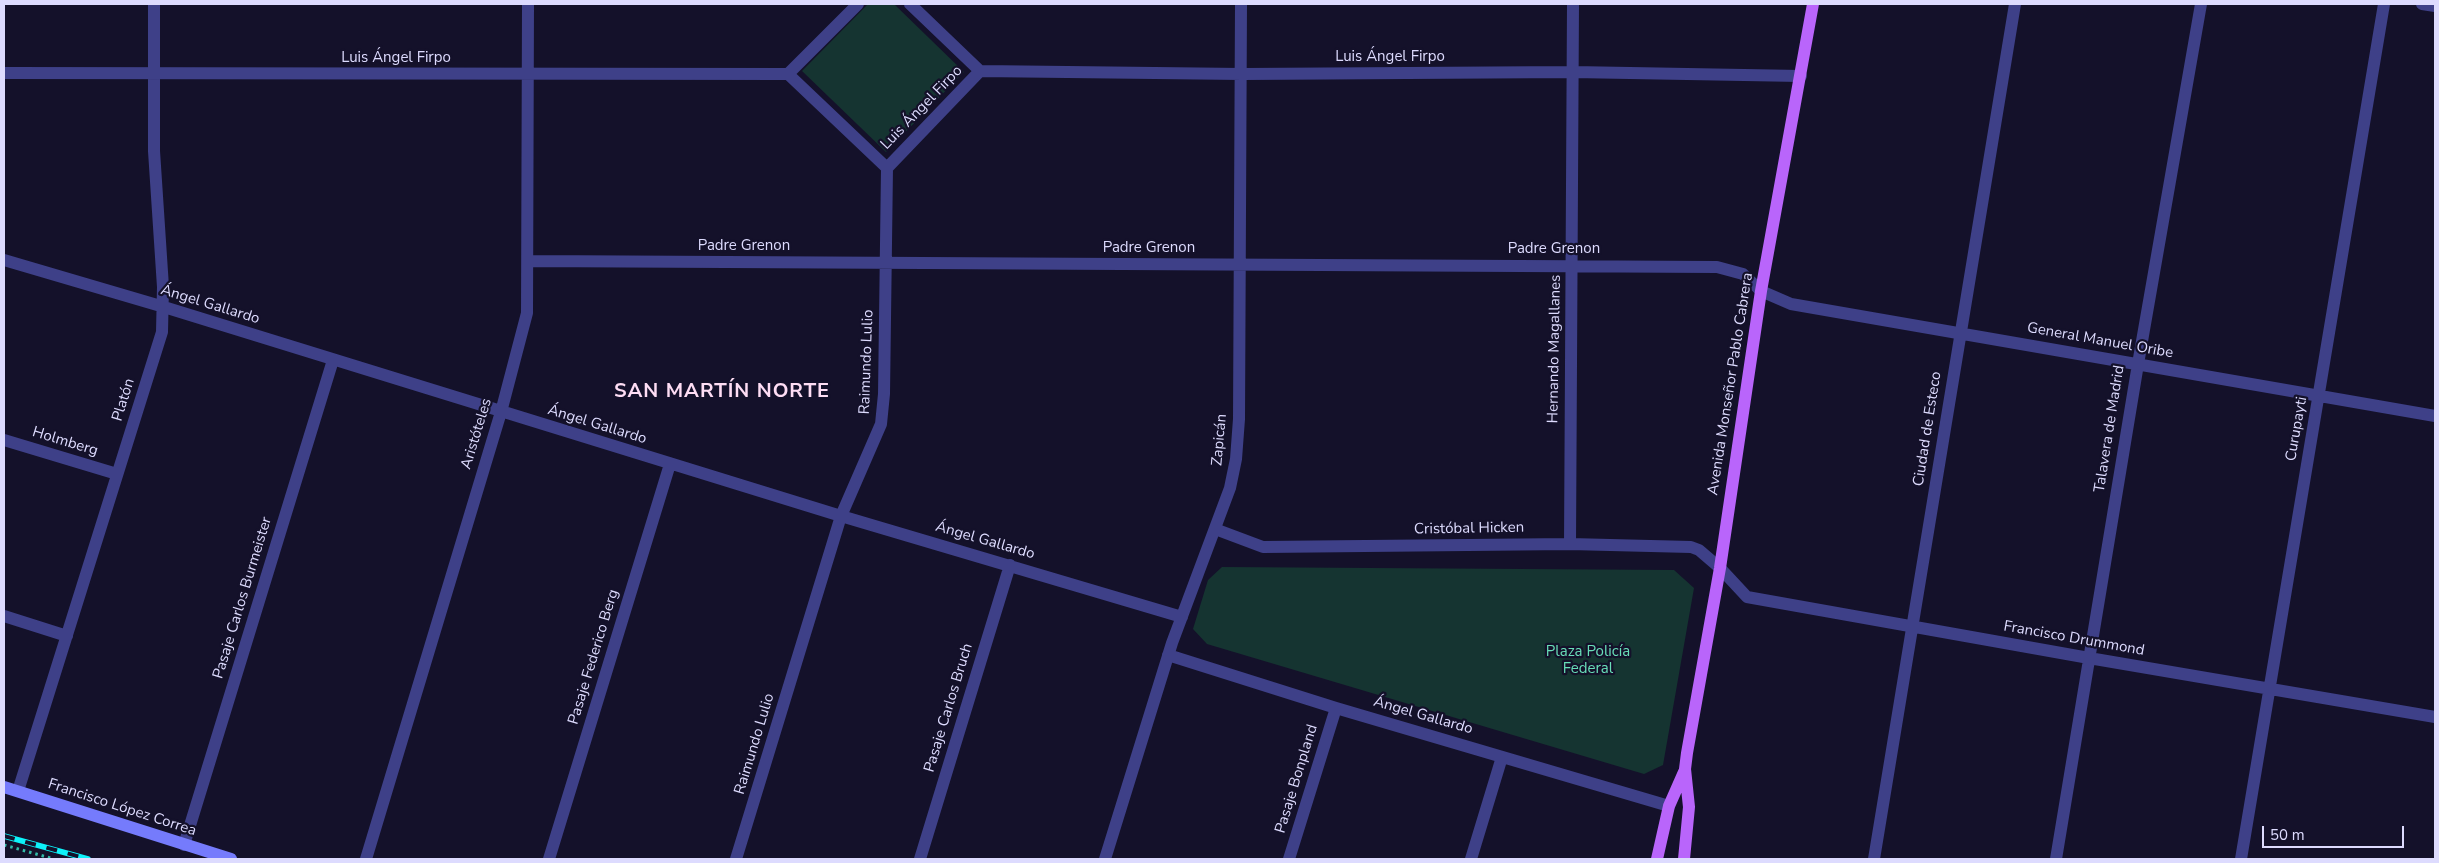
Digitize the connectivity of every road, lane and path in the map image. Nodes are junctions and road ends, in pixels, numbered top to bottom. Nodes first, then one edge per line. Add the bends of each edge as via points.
1 (154, 4) edge
2 (528, 4) edge
3 (858, 4) edge
4 (910, 4) edge
5 (1241, 4) edge
6 (1573, 4) edge
7 (1813, 4) edge
8 (2015, 4) edge
9 (2201, 4) edge
10 (2384, 4) edge
11 (2422, 4) edge
12 (2435, 6) edge
13 (980, 71) junction
14 (1573, 72) junction
15 (4, 74) edge
16 (154, 74) junction
17 (528, 74) junction
18 (788, 74) junction
19 (1242, 74) junction
20 (1801, 76) junction
21 (887, 168) junction
22 (4, 260) edge
23 (528, 261) junction
24 (887, 264) junction
25 (1239, 265) junction
26 (1572, 265) junction
27 (1761, 291) junction
28 (164, 307) junction
29 (1960, 334) junction
30 (333, 360) junction
31 (2138, 364) junction
32 (2318, 397) junction
33 (501, 412) junction
34 (2435, 416) edge
35 (4, 440) edge
36 (670, 464) junction
37 (117, 474) junction
38 (841, 516) junction
39 (1215, 529) junction
40 (1570, 544) junction
41 (1010, 565) junction
42 (1720, 568) junction
43 (4, 616) edge
44 (1182, 617) junction
45 (1913, 626) junction
46 (67, 636) junction
47 (1168, 655) junction
48 (2088, 658) junction
49 (2270, 689) junction
50 (1336, 708) junction
51 (2435, 716) edge
52 (1502, 757) junction
53 (1685, 769) junction
54 (4, 787) edge
55 (18, 791) junction
56 (1669, 806) junction
57 (4, 845) edge
58 (184, 845) junction
59 (54, 859) edge
60 (231, 859) edge
61 (366, 859) edge
62 (549, 859) edge
63 (736, 859) edge
64 (920, 859) edge
65 (1106, 859) edge
66 (1289, 859) edge
67 (1472, 859) edge
68 (1656, 859) edge
69 (1684, 859) edge
70 (1874, 859) edge
71 (2056, 859) edge
72 (2241, 859) edge

1 - 16 street, Platón
2 - 17 street, Aristóteles
3 - 18 street
4 - 13 street, Luis Ángel Firpo
5 - 19 street, Zapicán
6 - 14 street, Hernando Magallanes
7 - 20 main road, Avenida Monseñor Pablo Cabrera
8 - 29 street, Ciudad de Esteco
9 - 31 street, Talavera de Madrid
10 - 32 street, Curupayti
11 - 12 street
13 - 19 street, Luis Ángel Firpo
13 - 21 street, Luis Ángel Firpo
14 - 19 street, Luis Ángel Firpo
14 - 20 street, Luis Ángel Firpo
14 - 26 street, Hernando Magallanes
15 - 16 street, Luis Ángel Firpo
16 - 17 street, Luis Ángel Firpo
16 - 28 street, Platón via 155,176
17 - 18 street, Luis Ángel Firpo
17 - 23 street, Aristóteles
18 - 21 street
19 - 25 street, Zapicán
20 - 27 main road, Avenida Monseñor Pablo Cabrera
21 - 24 street, Raimundo Lulio
22 - 28 street, Ángel Gallardo
23 - 24 street, Padre Grenon
23 - 33 street, Aristóteles via 527,313
24 - 25 street, Padre Grenon
24 - 38 street, Raimundo Lulio via 882,419
25 - 26 street, Padre Grenon
25 - 39 street, Zapicán via 1236,459 1230,488
26 - 27 street, Padre Grenon via 1717,267 1743,274
26 - 40 street, Hernando Magallanes
27 - 29 street, General Manuel Oribe via 1791,304
27 - 42 main road, Avenida Monseñor Pablo Cabrera
28 - 30 street, Ángel Gallardo
28 - 37 street, Platón via 162,332
29 - 31 street, General Manuel Oribe
29 - 45 street, Ciudad de Esteco
30 - 33 street, Ángel Gallardo
30 - 58 street, Pasaje Carlos Burmeister
31 - 32 street, General Manuel Oribe
31 - 48 street, Talavera de Madrid
32 - 34 street, General Manuel Oribe
32 - 49 street, Curupayti
33 - 36 street, Ángel Gallardo
33 - 61 street, Aristóteles
35 - 37 street, Holmberg
36 - 38 street, Ángel Gallardo
36 - 62 street, Pasaje Federico Berg
37 - 46 street, Platón
38 - 41 street, Ángel Gallardo
38 - 63 street, Raimundo Lulio
39 - 40 street, Cristóbal Hicken via 1263,547
39 - 44 street, Zapicán
40 - 42 street, Cristóbal Hicken via 1691,547
41 - 44 street, Ángel Gallardo
41 - 64 street, Pasaje Carlos Bruch
42 - 45 street, Francisco Drummond via 1747,597
42 - 53 main road, Avenida Monseñor Pablo Cabrera
43 - 46 street
44 - 47 street, Zapicán
45 - 48 street, Francisco Drummond
45 - 70 street, Ciudad de Esteco
46 - 55 street, Platón
47 - 50 street, Ángel Gallardo
47 - 65 street, Zapicán
48 - 49 street, Francisco Drummond
48 - 71 street, Talavera de Madrid
49 - 51 street, Francisco Drummond
49 - 72 street, Curupayti
50 - 52 street, Ángel Gallardo
50 - 66 street, Pasaje Bonpland
52 - 56 street, Ángel Gallardo
52 - 67 street
53 - 56 main road, Avenida Monseñor Pablo Cabrera
53 - 69 main road, Avenida Monseñor Pablo Cabrera via 1689,807
54 - 55 main road, Francisco López Correa
55 - 58 main road, Francisco López Correa
56 - 68 main road, Avenida Monseñor Pablo Cabrera
57 - 59 path
58 - 60 main road, Francisco López Correa

